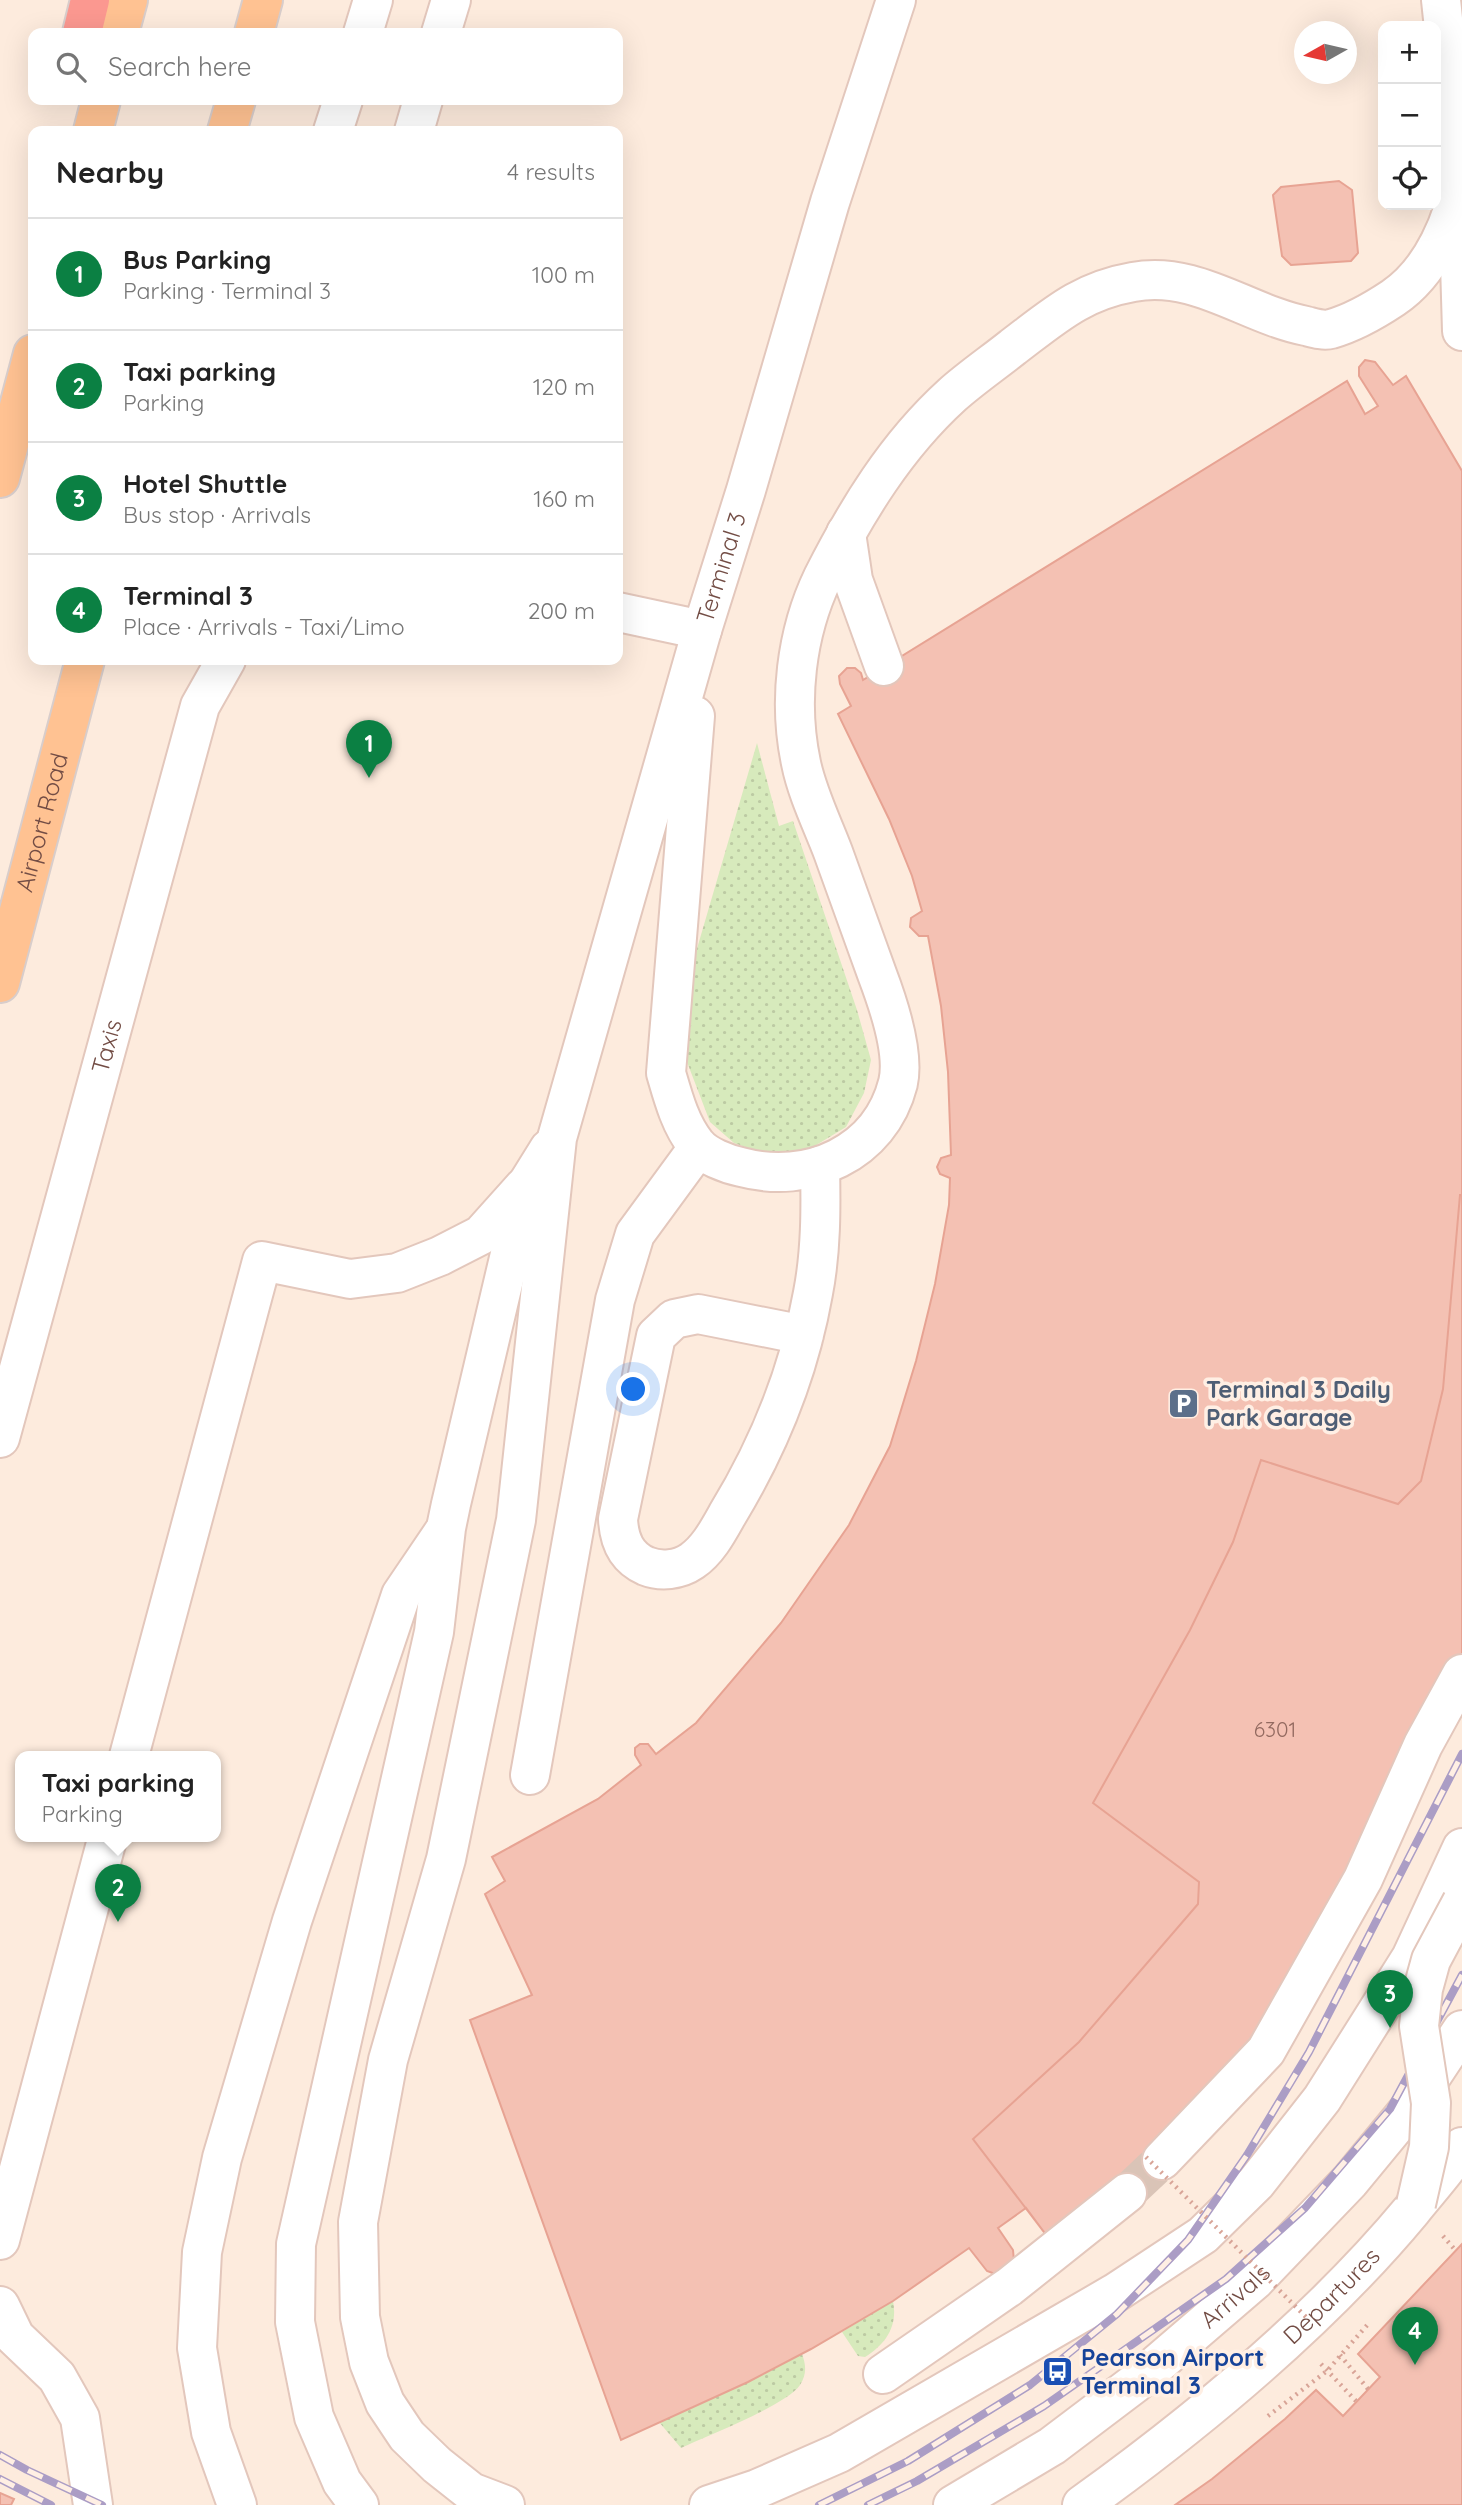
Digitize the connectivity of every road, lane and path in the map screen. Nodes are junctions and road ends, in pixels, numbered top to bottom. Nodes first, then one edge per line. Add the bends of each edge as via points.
1 (90, 0) edge
2 (128, 0) edge
3 (264, 0) edge
4 (373, 0) edge
5 (451, 0) edge
6 (896, 0) edge
7 (1441, 0) edge
8 (83, 28) edge
9 (120, 28) edge
10 (256, 28) edge
11 (365, 28) edge
12 (443, 28) edge
13 (100, 105) edge
14 (235, 105) edge
15 (341, 105) edge
16 (421, 105) edge
17 (94, 126) edge
18 (228, 126) edge
19 (335, 126) edge
20 (415, 126) edge
21 (1460, 184) edge
22 (1462, 331) edge
23 (28, 373) edge
24 (0, 478) edge
25 (846, 533) junction
26 (623, 613) edge
27 (702, 630) junction
28 (84, 665) edge
29 (223, 665) edge
30 (884, 666) dead end
31 (0, 982) edge
32 (557, 1138) junction
33 (698, 1148) junction
34 (820, 1166) junction
35 (526, 1186) junction
36 (804, 1335) junction
37 (0, 1438) edge
38 (446, 1528) junction
39 (1462, 1674) edge
40 (130, 1751) edge
41 (530, 1775) dead end
42 (106, 1842) edge
43 (1462, 1848) edge
44 (1462, 1902) edge
45 (1462, 2030) edge
46 (1462, 2147) edge
47 (1154, 2158) joint
48 (1462, 2171) edge
49 (1127, 2193) tunnel mouth
50 (1416, 2204) junction
51 (0, 2240) edge
52 (0, 2306) edge
53 (1315, 2336) junction
54 (883, 2374) dead end
55 (1368, 2389) dead end
56 (1356, 2401) dead end
57 (93, 2505) edge
58 (237, 2505) edge
59 (359, 2505) edge
60 (505, 2505) edge
61 (709, 2505) edge
62 (953, 2505) edge
63 (1082, 2505) edge
64 (1117, 2505) edge

1 - 8 highway
2 - 9 main road
3 - 10 main road
4 - 11 street
5 - 12 street
6 - 27 street, Terminal 3 via 830,202
7 - 21 street
13 - 17 main road
14 - 18 main road
15 - 19 street
16 - 20 street
21 - 22 street
21 - 25 street via 1437,249 1403,291 1327,331 1280,320 1186,282 1136,281 1071,303 954,393 922,424 870,491
23 - 24 main road
25 - 30 street via 853,580
25 - 34 street via 801,638 795,724 801,766 887,1001 899,1080 889,1108 869,1136 840,1159
26 - 27 street
27 - 32 street, Terminal 3
27 - 33 street via 666,1073 678,1112
28 - 31 main road, Airport Road
29 - 37 street, Taxis via 200,706
32 - 35 street
32 - 60 street via 516,1520 446,1859 388,2060 358,2222 360,2317 369,2362 385,2403 407,2436 437,2465 471,2492
33 - 34 street via 729,1164 762,1173 801,1172
33 - 41 street via 635,1234 615,1300
34 - 36 street via 815,1278
35 - 38 street
35 - 40 street via 481,1235 397,1273 350,1279 262,1261
36 - 36 street via 698,1314 674,1319 656,1336 618,1519 619,1535 635,1560 657,1569 679,1568 705,1548 769,1439
38 - 58 street via 401,1595 292,1921 222,2158 202,2252 197,2348 211,2432
38 - 59 street via 434,1632 296,2244 295,2322 314,2417 342,2482
39 - 47 street via 1423,1745 1363,1878 1266,2051
42 - 51 street
43 - 61 street via 1410,1958 1322,2099 1256,2183 1203,2235 1115,2293 839,2453
44 - 50 street, bridge via 1431,1960 1423,1989 1419,2026 1431,2104 1429,2147
45 - 62 street, Arrivals via 1411,2107 1350,2181 1255,2280 1134,2384 1052,2446
46 - 50 street, Departures
47 - 53 path, bridge
48 - 53 street via 1353,2306
49 - 54 street via 1009,2287
50 - 53 street, Departures
52 - 57 street via 15,2337 57,2377 80,2418
53 - 55 path
53 - 56 path
53 - 63 street, Departures
53 - 64 street

